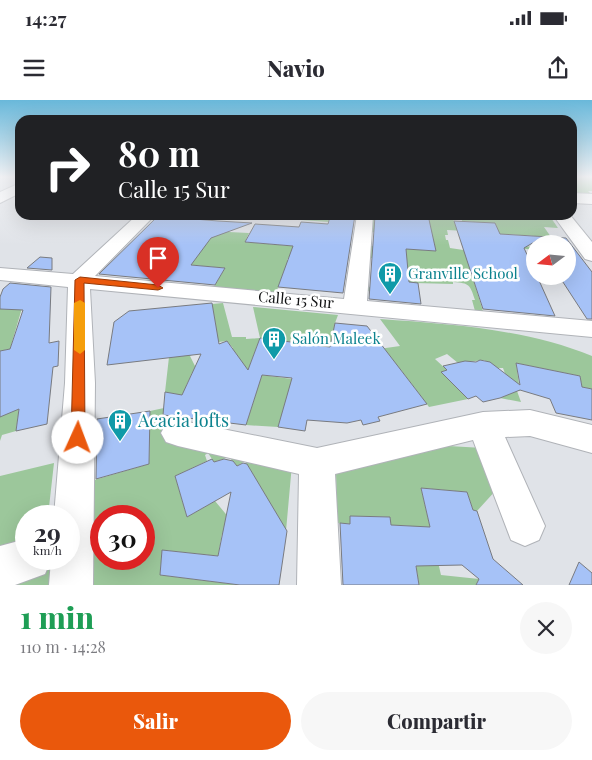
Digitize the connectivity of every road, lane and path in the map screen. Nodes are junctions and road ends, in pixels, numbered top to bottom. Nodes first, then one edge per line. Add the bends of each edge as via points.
1 (142, 220) edge
2 (364, 220) edge
3 (564, 220) edge
4 (592, 255) edge
5 (0, 274) edge
6 (80, 280) junction
7 (355, 306) junction
8 (546, 324) junction
9 (592, 329) edge
10 (592, 347) edge
11 (483, 425) junction
12 (178, 433) dead end
13 (592, 439) edge
14 (317, 463) junction
15 (73, 505) edge
16 (525, 526) dead end
17 (15, 564) edge
18 (0, 568) edge
19 (71, 570) edge
20 (71, 585) edge
21 (319, 585) edge

1 - 6 street
2 - 7 street
3 - 4 street
5 - 6 street, Calle 15 Sur
6 - 7 street, Calle 15 Sur
6 - 15 street via 80,383
7 - 8 street, Calle 15 Sur
8 - 9 street, Calle 15 Sur
8 - 10 street
11 - 13 street via 530,423
11 - 14 street
11 - 16 street
12 - 14 street
14 - 21 street
17 - 18 street
19 - 20 street

